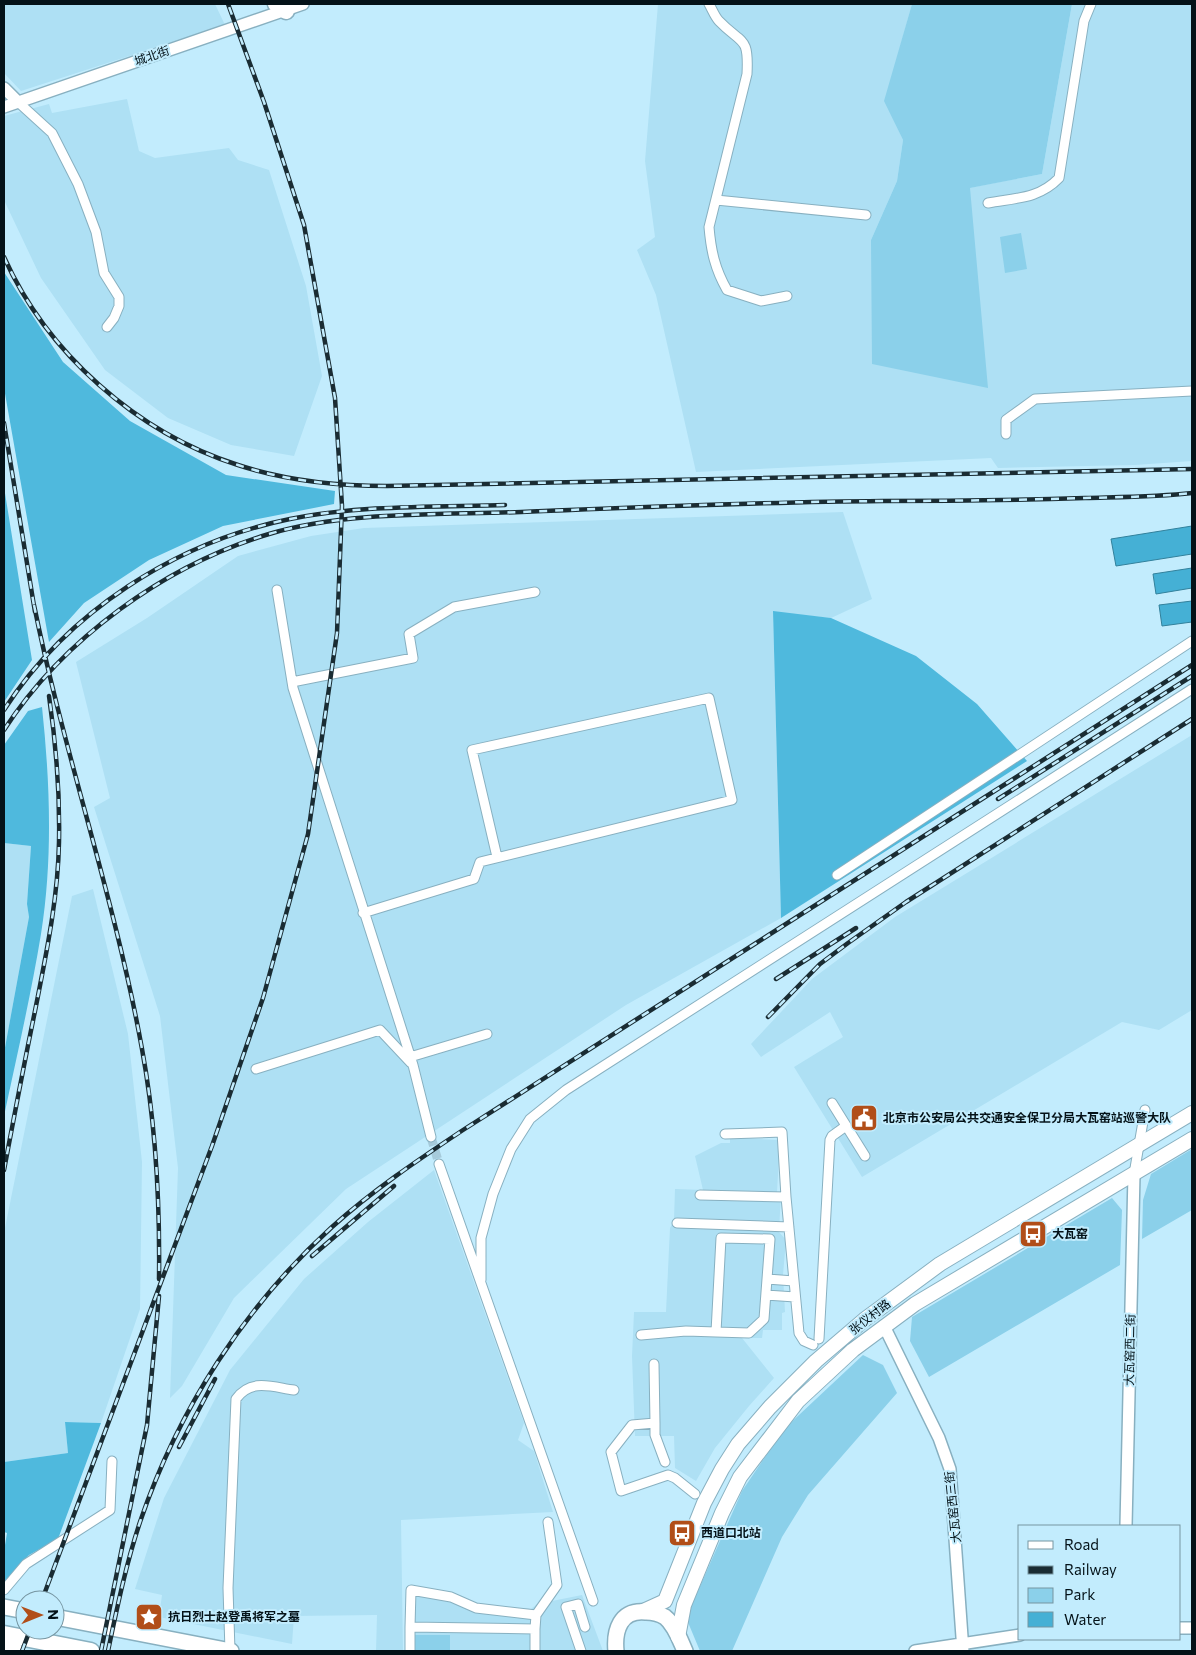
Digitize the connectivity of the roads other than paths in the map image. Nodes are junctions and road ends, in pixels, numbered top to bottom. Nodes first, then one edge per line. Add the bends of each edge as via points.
1 (709, 4) edge
2 (1091, 4) edge
3 (292, 6) edge
4 (4, 88) edge
5 (18, 102) junction
6 (4, 107) edge
7 (716, 200) junction
8 (988, 203) dead end
9 (866, 215) dead end
10 (787, 296) dead end
11 (107, 327) dead end
12 (1192, 391) edge
13 (1006, 434) dead end
14 (277, 590) dead end
15 (535, 592) dead end
16 (1192, 641) edge
17 (292, 682) junction
18 (1192, 689) edge
19 (497, 857) junction
20 (837, 875) dead end
21 (363, 913) junction
22 (487, 1034) dead end
23 (412, 1061) junction
24 (256, 1069) dead end
25 (832, 1103) dead end
26 (1145, 1110) dead end
27 (1192, 1113) edge
28 (846, 1126) junction
29 (725, 1134) dead end
30 (431, 1137) tunnel mouth
31 (1192, 1139) edge
32 (1140, 1145) junction
33 (865, 1156) dead end
34 (439, 1164) tunnel mouth
35 (1134, 1174) junction
36 (700, 1195) dead end
37 (786, 1197) junction
38 (677, 1223) dead end
39 (789, 1227) junction
40 (767, 1279) junction
41 (481, 1280) junction
42 (794, 1281) junction
43 (766, 1295) junction
44 (795, 1297) junction
45 (884, 1326) junction
46 (716, 1332) junction
47 (641, 1334) dead end
48 (654, 1364) dead end
49 (294, 1390) dead end
50 (655, 1423) junction
51 (112, 1461) dead end
52 (665, 1462) dead end
53 (695, 1494) dead end
54 (548, 1522) dead end
55 (1126, 1525) edge
56 (4, 1590) edge
57 (593, 1601) dead end
58 (643, 1611) junction
59 (536, 1615) junction
60 (65, 1619) edge
61 (410, 1627) junction
62 (585, 1627) dead end
63 (535, 1629) junction
64 (4, 1634) edge
65 (1018, 1636) edge
66 (678, 1637) junction
67 (963, 1647) edge
68 (4, 1649) edge
69 (14, 1651) edge
70 (91, 1651) edge
71 (230, 1651) edge
72 (410, 1651) edge
73 (535, 1651) edge
74 (581, 1651) edge
75 (616, 1651) edge
76 (685, 1651) edge
77 (915, 1651) edge

1 - 7 street via 719,21 744,42 748,54 747,74
2 - 8 street via 1084,21 1059,178 1048,190 1036,195
3 - 5 street, 城北街
4 - 5 street
5 - 6 street, 城北街
5 - 11 street via 52,133 78,184 96,232 104,273 119,297 119,306
7 - 9 street
7 - 10 street via 709,227 711,253 727,290 761,300
12 - 13 street via 1035,399 1006,420
14 - 17 street
15 - 17 street via 454,606 409,634 413,658
16 - 20 street
17 - 21 street
18 - 41 street via 566,1090 530,1120 511,1149 493,1194 481,1238
19 - 19 street via 732,800 709,698 472,750
19 - 21 street via 480,862 474,879
21 - 23 street
22 - 23 street
23 - 24 street via 380,1030
23 - 30 street
25 - 28 street
26 - 32 street
27 - 32 main road, 张仪村路
28 - 33 street
28 - 44 street via 830,1140 816,1342 804,1341 799,1333
29 - 37 street via 782,1132
31 - 35 main road, 张仪村路
32 - 35 street
32 - 58 main road, 张仪村路 via 940,1264 864,1320 816,1361 738,1444 704,1503 665,1601
34 - 41 street
35 - 45 main road, 张仪村路 via 950,1282
35 - 55 street, 大瓦窑西二街
36 - 37 street
37 - 39 street
38 - 39 street
39 - 42 street
40 - 42 street
40 - 43 street
40 - 46 street via 770,1239 721,1238
41 - 57 street
42 - 44 street
43 - 44 street
43 - 46 street via 764,1319 750,1333
45 - 66 main road, 张仪村路 via 798,1401 740,1476 684,1605
45 - 67 street, 大瓦窑西三街 via 939,1438 950,1469
46 - 47 street
48 - 50 street
49 - 71 street via 250,1386 242,1390 236,1399 228,1588
50 - 52 street via 655,1434
50 - 53 street via 632,1426 611,1452 621,1491 668,1475
51 - 56 street via 110,1510 26,1564
54 - 59 street via 557,1585
58 - 66 highway via 664,1617
58 - 75 highway via 624,1617 617,1626 614,1638
59 - 61 street via 476,1608 451,1597 411,1590
59 - 63 street
60 - 71 highway
61 - 63 street
61 - 72 street
62 - 74 street via 578,1604 566,1607
63 - 73 street
64 - 70 highway
65 - 67 street
66 - 76 highway
67 - 77 street
68 - 69 highway

